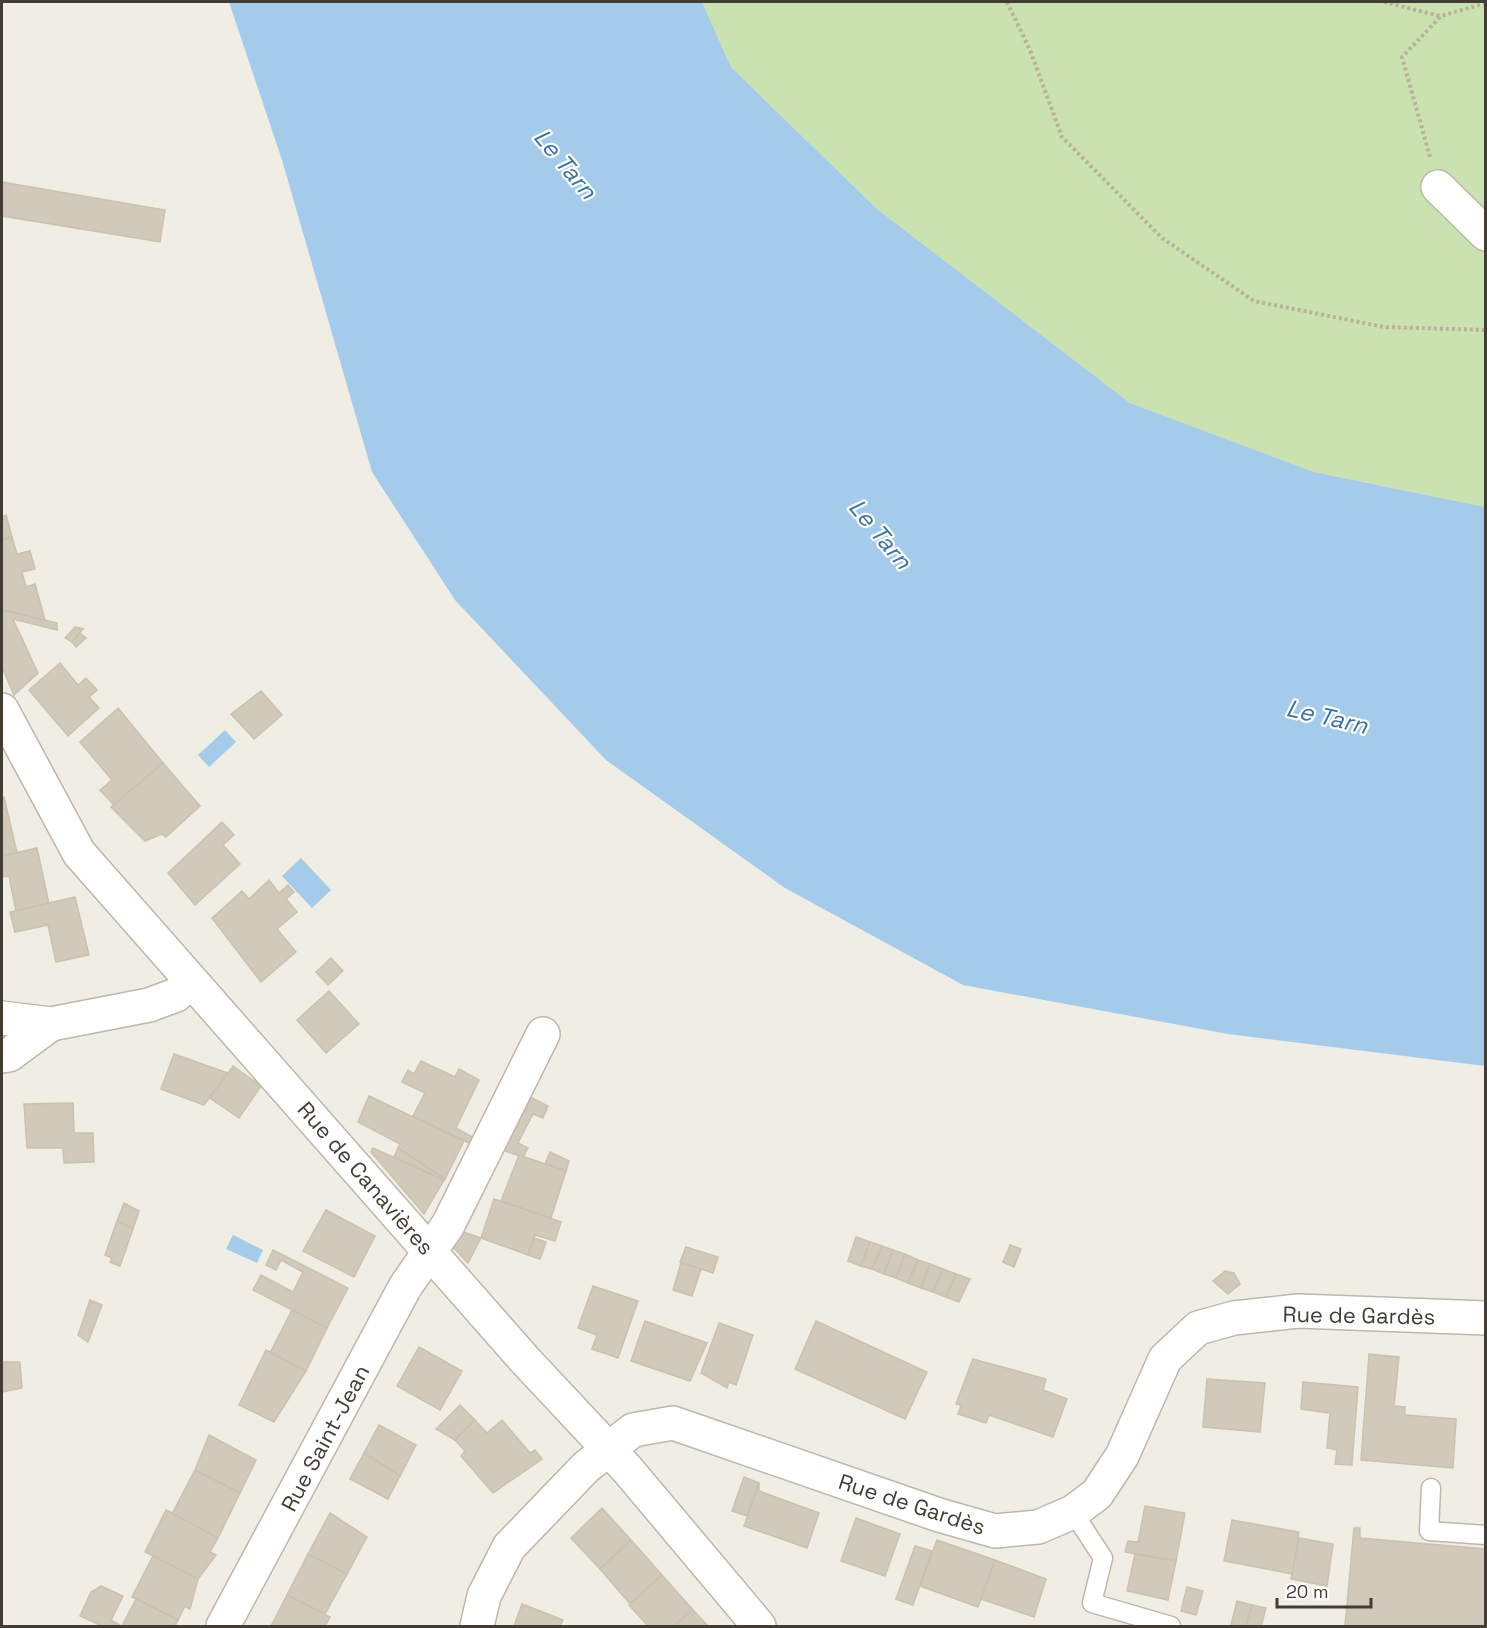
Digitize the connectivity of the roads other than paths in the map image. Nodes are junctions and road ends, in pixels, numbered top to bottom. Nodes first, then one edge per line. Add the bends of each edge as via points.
1 (1438, 187) road end
2 (1485, 234) edge
3 (2, 710) edge
4 (191, 982) junction
5 (2, 1018) edge
6 (51, 1024) junction
7 (543, 1034) dead end
8 (2, 1056) edge
9 (430, 1252) junction
10 (1485, 1318) edge
11 (607, 1449) junction
12 (1431, 1488) dead end
13 (1073, 1512) junction
14 (1485, 1534) edge
15 (223, 1626) edge
16 (477, 1626) edge
17 (759, 1626) edge
18 (1171, 1626) edge

1 - 2 street
3 - 4 street, Rue de Canavières via 80,853
4 - 6 street via 176,994 149,1005
4 - 9 street, Rue de Canavières
5 - 6 street
6 - 8 street
7 - 9 street, Rue Saint-Jean via 448,1225
9 - 11 street, Rue de Canavières
9 - 15 street, Rue Saint-Jean via 405,1287
10 - 13 street, Rue de Gardès via 1298,1311 1234,1318 1198,1328 1166,1359 1122,1456 1097,1494
11 - 13 street, Rue de Gardès via 633,1430 674,1423 995,1531 1038,1527
11 - 16 street, Rue de Gardès via 509,1547 484,1596
11 - 17 street, Rue de Canavières
12 - 14 lane via 1429,1531
13 - 18 lane via 1103,1558 1092,1603

